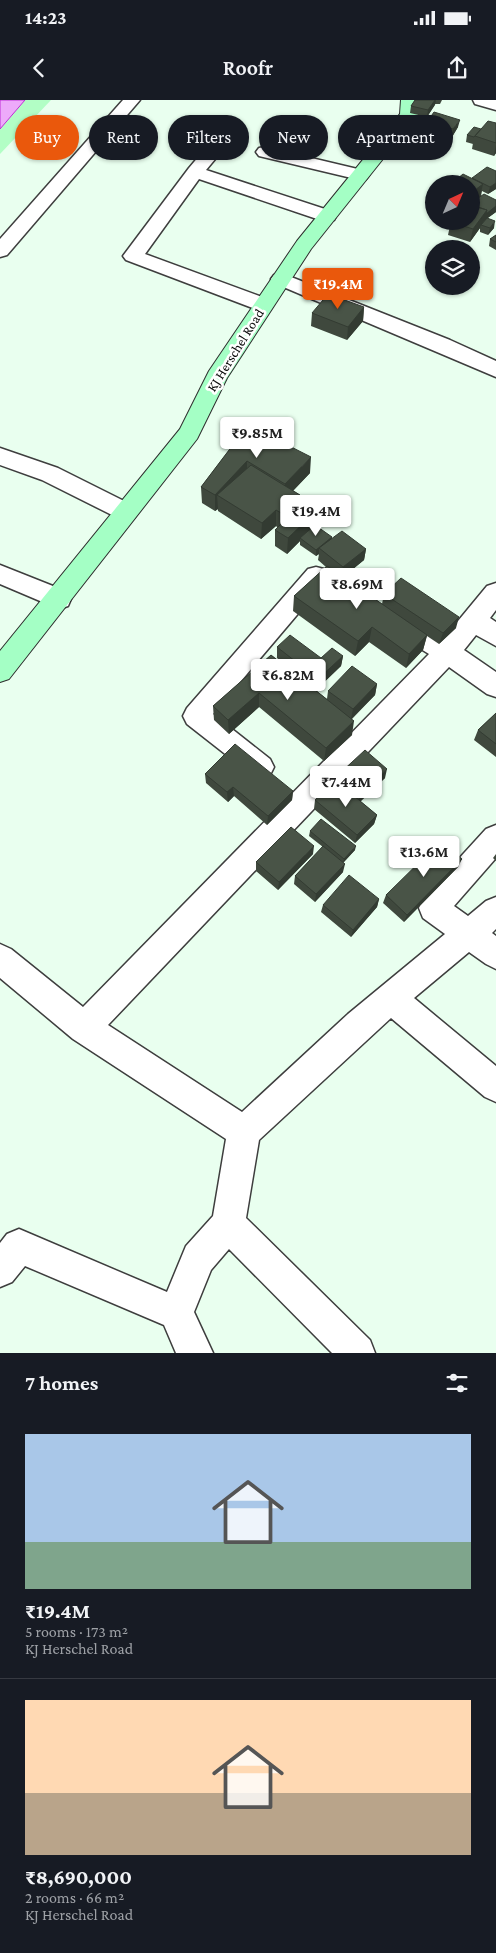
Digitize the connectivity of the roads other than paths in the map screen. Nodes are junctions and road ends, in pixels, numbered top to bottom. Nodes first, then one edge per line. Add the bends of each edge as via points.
1 (132, 100) edge
2 (410, 100) edge
3 (481, 100) edge
4 (496, 105) edge
5 (205, 160) edge
6 (299, 160) edge
7 (195, 172) junction
8 (360, 175) junction
9 (327, 216) junction
10 (0, 251) edge
11 (281, 279) junction
12 (263, 305) junction
13 (496, 370) edge
14 (0, 456) edge
15 (126, 512) junction
16 (0, 574) edge
17 (334, 584) edge
18 (496, 593) edge
19 (59, 599) junction
20 (375, 608) edge
21 (474, 620) junction
22 (496, 636) edge
23 (447, 652) junction
24 (0, 671) edge
25 (496, 686) edge
26 (291, 790) junction
27 (496, 838) edge
28 (496, 911) edge
29 (469, 933) junction
30 (496, 954) edge
31 (0, 959) edge
32 (391, 999) junction
33 (84, 1028) junction
34 (496, 1086) edge
35 (244, 1132) junction
36 (228, 1224) junction
37 (0, 1270) edge
38 (176, 1313) junction
39 (195, 1353) edge
40 (357, 1353) edge

1 - 10 street
2 - 8 main road, KJ Herschel Road via 409,115
3 - 4 street
5 - 7 street
6 - 8 street
7 - 9 street
7 - 12 street via 133,256
8 - 9 main road, KJ Herschel Road
9 - 11 main road, KJ Herschel Road
11 - 12 main road, KJ Herschel Road
11 - 13 street via 443,344
12 - 15 main road, KJ Herschel Road via 217,376 189,433
14 - 15 street via 50,474
15 - 19 main road, KJ Herschel Road
16 - 19 street
17 - 26 street via 318,574 196,716
18 - 21 street
19 - 24 main road, KJ Herschel Road
20 - 23 street
21 - 22 street
21 - 23 street
23 - 25 street
23 - 26 street
26 - 33 street
27 - 29 street via 433,908
28 - 29 street
29 - 30 street
29 - 32 street
31 - 33 street
32 - 34 street
32 - 35 street
33 - 35 street
35 - 36 street
36 - 38 street via 198,1258
36 - 40 street
37 - 38 street via 19,1246
38 - 39 street

